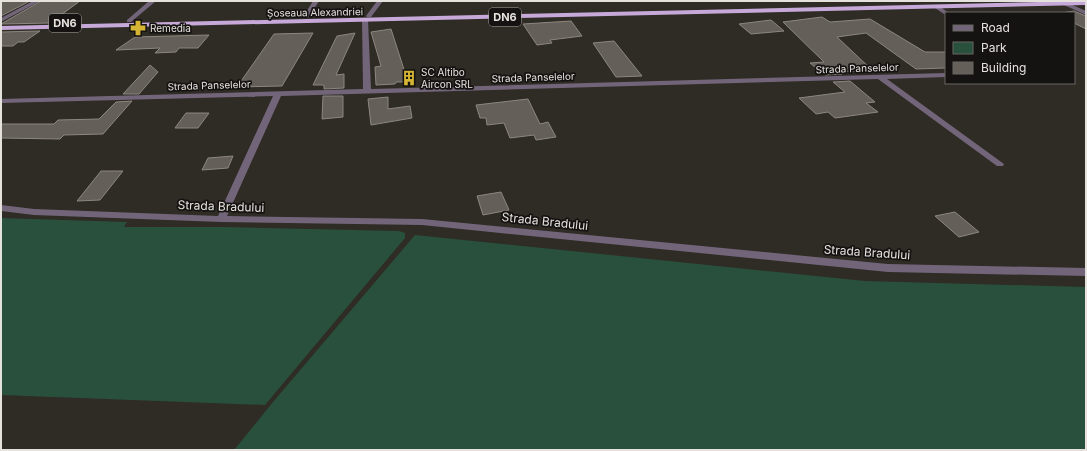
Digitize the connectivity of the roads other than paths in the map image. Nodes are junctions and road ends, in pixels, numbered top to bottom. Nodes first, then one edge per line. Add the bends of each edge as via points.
1 (37, 1) edge
2 (153, 1) edge
3 (316, 1) edge
4 (380, 1) edge
5 (1000, 1) edge
6 (1086, 3) edge
7 (1066, 4) junction
8 (937, 7) junction
9 (945, 12) edge
10 (1086, 13) edge
11 (306, 17) junction
12 (367, 18) junction
13 (1, 20) edge
14 (129, 21) junction
15 (1, 24) edge
16 (1, 28) edge
17 (945, 75) edge
18 (881, 78) junction
19 (367, 91) junction
20 (278, 93) junction
21 (1, 101) edge
22 (1000, 164) dead end
23 (1, 208) edge
24 (222, 219) junction
25 (1086, 272) edge

1 - 13 street
2 - 14 street
3 - 11 street
4 - 12 street
5 - 12 highway, Șoseaua Alexandriei / DN6
6 - 7 highway, Șoseaua Alexandriei / DN6
7 - 8 highway, Șoseaua Alexandriei / DN6
7 - 10 street
8 - 9 street
8 - 12 highway, Șoseaua Alexandriei / DN6
11 - 12 highway, Șoseaua Alexandriei / DN6
11 - 14 highway, Șoseaua Alexandriei / DN6
12 - 16 highway, Șoseaua Alexandriei / DN6
12 - 19 street
14 - 15 highway, Șoseaua Alexandriei / DN6
17 - 18 street, Strada Panselelor
18 - 19 street, Strada Panselelor
18 - 22 street
19 - 20 street, Strada Panselelor
20 - 21 street, Strada Panselelor
20 - 24 street
23 - 24 street, Strada Bradului via 34,212
24 - 25 street, Strada Bradului via 422,222 888,268

